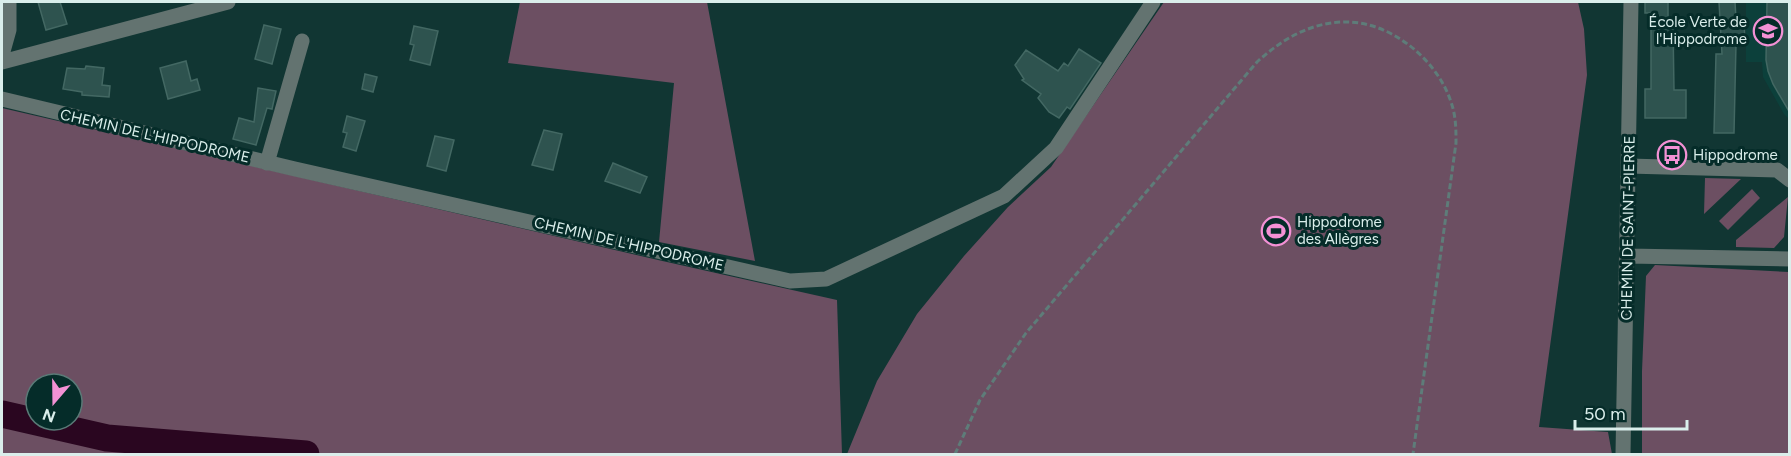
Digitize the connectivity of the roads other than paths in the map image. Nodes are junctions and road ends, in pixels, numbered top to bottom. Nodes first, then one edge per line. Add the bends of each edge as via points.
1 (9, 2) edge
2 (228, 2) edge
3 (1153, 2) edge
4 (1631, 2) edge
5 (302, 41) dead end
6 (2, 55) edge
7 (2, 62) edge
8 (2, 99) edge
9 (267, 163) junction
10 (1628, 166) junction
11 (1790, 180) edge
12 (1628, 256) junction
13 (1790, 259) edge
14 (1623, 454) edge

1 - 6 street via 9,30
2 - 7 street
3 - 9 street, CHEMIN DE L'HIPPODROME via 1056,148 1004,196 826,279 790,281
4 - 10 street, CHEMIN DE SAINT-PIERRE
5 - 9 street
8 - 9 street, CHEMIN DE L'HIPPODROME
10 - 11 street via 1777,170
10 - 12 street, CHEMIN DE SAINT-PIERRE
12 - 13 street
12 - 14 street, CHEMIN DE SAINT-PIERRE

